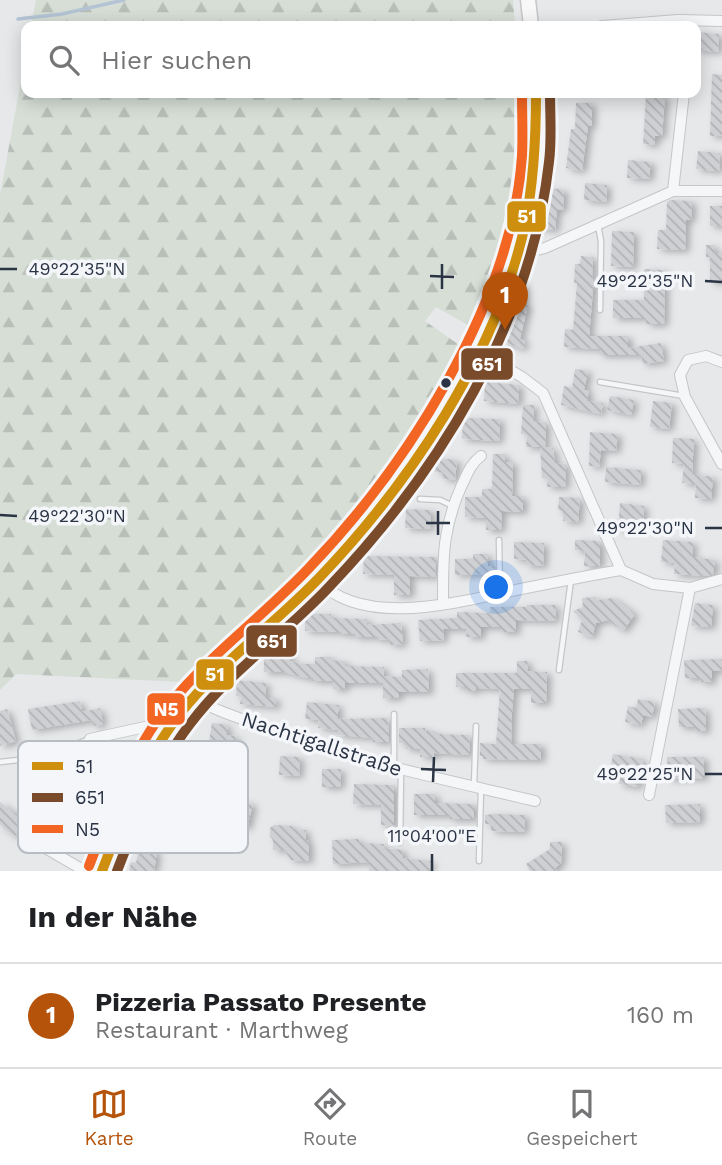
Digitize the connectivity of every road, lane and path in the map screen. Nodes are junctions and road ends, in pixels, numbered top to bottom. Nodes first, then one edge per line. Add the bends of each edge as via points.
1 (528, 0) edge
2 (530, 21) edge
3 (722, 21) edge
4 (701, 22) edge
5 (537, 98) edge
6 (683, 98) edge
7 (673, 191) junction
8 (722, 191) edge
9 (598, 224) junction
10 (517, 251) junction
11 (600, 310) dead end
12 (478, 351) junction
13 (722, 362) edge
14 (600, 382) dead end
15 (685, 397) junction
16 (481, 456) dead end
17 (722, 464) edge
18 (420, 499) dead end
19 (453, 506) junction
20 (499, 540) dead end
21 (621, 570) junction
22 (571, 579) junction
23 (722, 579) edge
24 (317, 580) junction
25 (690, 588) junction
26 (499, 593) junction
27 (443, 604) junction
28 (559, 670) dead end
29 (194, 696) junction
30 (394, 714) dead end
31 (476, 726) dead end
32 (169, 727) junction
33 (90, 739) joint
34 (84, 741) edge
35 (162, 741) edge
36 (18, 760) edge
37 (0, 762) edge
38 (397, 769) junction
39 (478, 787) junction
40 (649, 795) dead end
41 (535, 801) dead end
42 (400, 843) dead end
43 (54, 853) edge
44 (109, 853) edge
45 (480, 861) dead end
46 (85, 871) edge
47 (102, 871) edge

1 - 2 main road
3 - 4 street
5 - 10 main road via 535,171
6 - 7 street
7 - 8 street
7 - 9 street
9 - 10 street via 545,248
9 - 11 lane
10 - 12 main road
12 - 21 street via 543,393
12 - 24 main road via 409,467
13 - 15 street via 706,356 688,360 681,375
14 - 15 lane
15 - 17 street
16 - 19 street via 472,462
18 - 19 lane
19 - 27 street via 443,543
20 - 26 lane
21 - 22 street
21 - 25 street via 653,584
22 - 26 street
22 - 28 lane
23 - 25 street
24 - 27 street via 331,593 364,605
24 - 29 main road
25 - 40 street
26 - 27 street
29 - 32 main road
29 - 38 street, Nachtigallstraße via 279,733
30 - 38 lane
31 - 39 lane
32 - 33 street via 145,727
32 - 35 main road
33 - 34 lane
36 - 37 lane
38 - 39 street, Nachtigallstraße
38 - 42 lane
39 - 41 street, Nachtigallstraße
39 - 45 lane
43 - 46 street
44 - 47 main road

